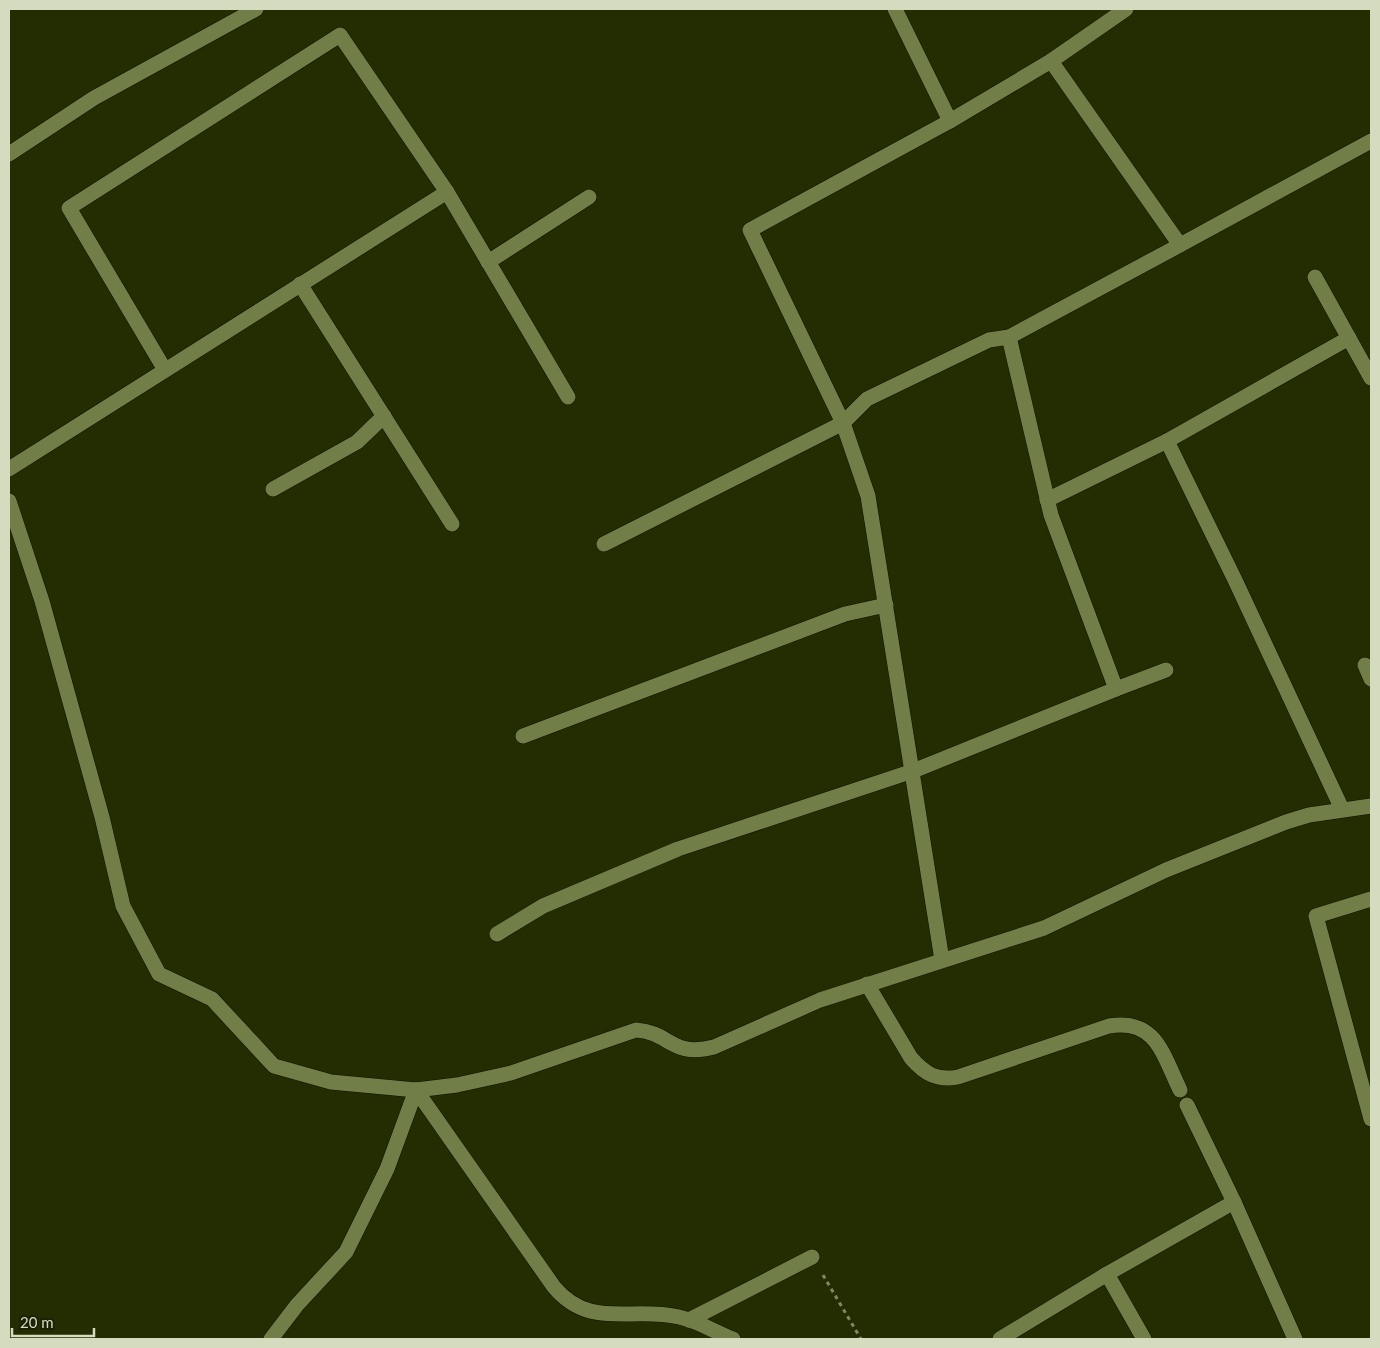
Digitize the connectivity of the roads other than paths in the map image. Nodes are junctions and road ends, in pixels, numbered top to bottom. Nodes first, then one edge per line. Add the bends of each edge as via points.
1 (256, 9) edge
2 (895, 9) edge
3 (1126, 9) edge
4 (1051, 61) junction
5 (950, 121) junction
6 (1371, 141) edge
7 (9, 154) edge
8 (447, 192) junction
9 (589, 197) dead end
10 (1180, 245) junction
11 (488, 262) junction
12 (1315, 277) dead end
13 (300, 284) junction
14 (1008, 337) junction
15 (1349, 338) junction
16 (165, 370) junction
17 (1371, 378) edge
18 (568, 398) dead end
19 (384, 416) junction
20 (843, 423) junction
21 (1167, 441) junction
22 (9, 469) edge
23 (273, 489) dead end
24 (1047, 500) junction
25 (9, 501) edge
26 (452, 524) dead end
27 (604, 544) dead end
28 (886, 605) junction
29 (1365, 665) dead end
30 (1166, 670) dead end
31 (1371, 679) edge
32 (1116, 689) junction
33 (524, 736) dead end
34 (913, 771) junction
35 (1371, 806) edge
36 (1342, 809) junction
37 (1371, 899) edge
38 (498, 934) dead end
39 (942, 960) junction
40 (867, 984) junction
41 (416, 1090) junction
42 (1180, 1090) dead end
43 (1187, 1105) dead end
44 (1371, 1114) edge
45 (1234, 1202) junction
46 (812, 1256) road end
47 (1107, 1274) junction
48 (689, 1320) junction
49 (271, 1339) edge
50 (732, 1339) edge
51 (1000, 1339) edge
52 (1144, 1339) edge
53 (1295, 1339) edge

1 - 7 street via 94,98
2 - 5 street
3 - 4 street
4 - 5 street
4 - 10 street
5 - 20 street via 750,230
6 - 10 street
8 - 11 street
8 - 13 street
8 - 16 street via 340,35 69,208
9 - 11 street
10 - 14 street
11 - 18 street
12 - 15 street
13 - 16 street
13 - 19 street
14 - 20 street via 989,340 867,399
14 - 24 street
15 - 17 street
15 - 21 street
16 - 22 street
19 - 23 street via 357,442
19 - 26 street
20 - 27 street
20 - 28 street via 868,496
21 - 24 street
21 - 36 street
24 - 32 street
25 - 41 street via 42,601 102,816 123,906 159,974 212,999 274,1066 331,1082
28 - 33 street via 845,614
28 - 34 street
29 - 31 street
30 - 32 street
32 - 34 street
34 - 38 street via 678,849 543,906
34 - 39 street
35 - 36 street
36 - 39 street via 1286,822 1166,870 1044,928
37 - 44 street via 1316,916
39 - 40 street
40 - 41 street via 820,1000 701,1051 672,1046 647,1030 636,1030 511,1073
40 - 42 street via 911,1058 919,1068 937,1078 958,1077 1125,1023 1138,1026 1157,1042
41 - 48 street via 554,1286 570,1302 594,1314 648,1313
41 - 49 street via 387,1169 346,1252 297,1305
43 - 45 street
45 - 47 street
45 - 53 street
46 - 48 street
47 - 51 street
47 - 52 street
48 - 50 street

